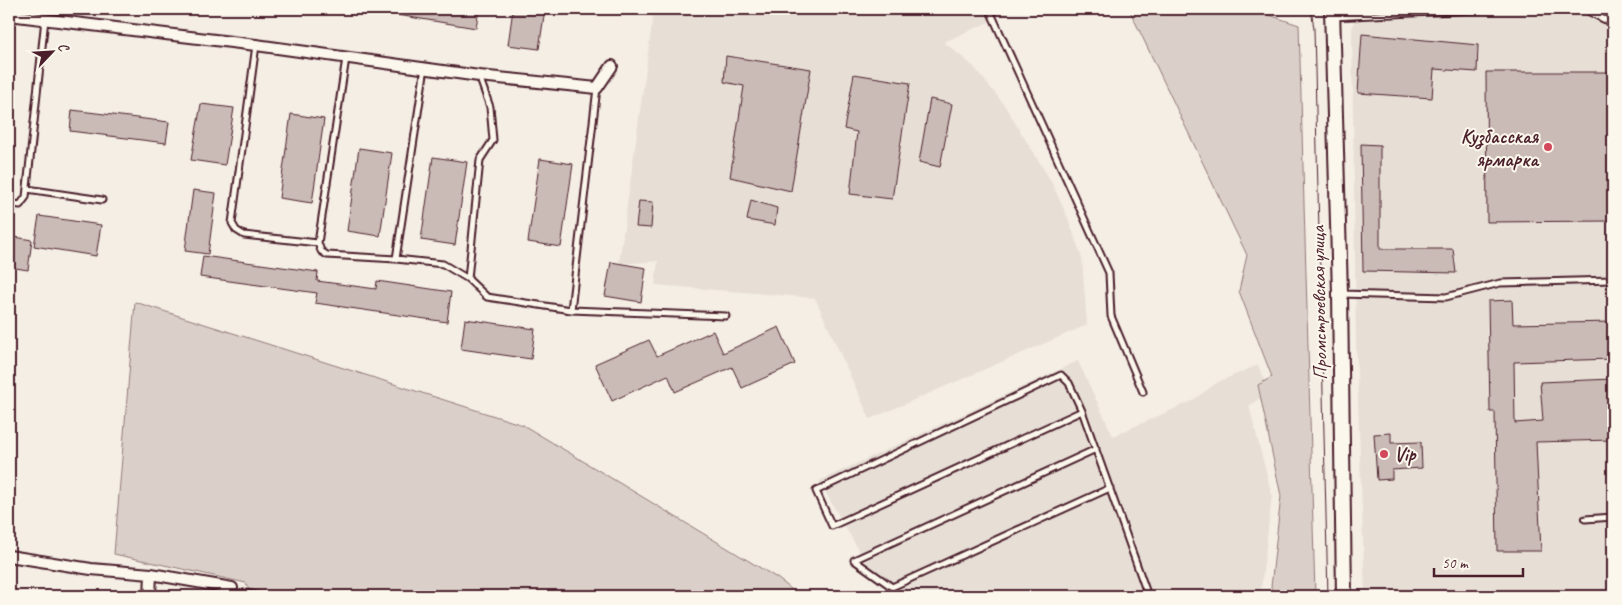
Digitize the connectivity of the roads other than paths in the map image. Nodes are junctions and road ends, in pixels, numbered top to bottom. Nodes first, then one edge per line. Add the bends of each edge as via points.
1 (993, 9) edge
2 (1492, 9) edge
3 (1584, 9) edge
4 (1332, 11) edge
5 (9, 15) edge
6 (45, 19) junction
7 (1613, 24) edge
8 (256, 45) junction
9 (346, 58) junction
10 (612, 66) dead end
11 (425, 67) junction
12 (479, 76) junction
13 (598, 88) junction
14 (27, 189) junction
15 (102, 200) dead end
16 (9, 203) edge
17 (318, 243) junction
18 (396, 259) junction
19 (468, 279) junction
20 (1613, 280) edge
21 (1340, 294) junction
22 (571, 310) junction
23 (726, 316) dead end
24 (1143, 392) dead end
25 (1082, 411) junction
26 (1096, 449) junction
27 (1110, 488) junction
28 (1613, 517) edge
29 (1585, 518) dead end
30 (9, 556) edge
31 (151, 574) junction
32 (150, 596) edge
33 (231, 596) edge
34 (262, 596) edge
35 (1148, 596) edge
36 (1344, 596) edge

1 - 24 lane via 1011,59 1109,273 1111,316
2 - 4 lane
3 - 7 lane
4 - 21 street, Промстроевская улица
5 - 6 street
6 - 8 street
6 - 14 lane
8 - 9 street
8 - 17 lane via 232,223 244,234
9 - 11 street
9 - 17 lane
10 - 13 street
11 - 12 street
11 - 18 lane
12 - 13 street
12 - 19 lane via 490,107 493,140 480,160
13 - 22 lane
14 - 15 lane
14 - 16 lane via 20,205
17 - 18 lane via 327,255
18 - 19 lane via 443,264
19 - 22 lane via 487,297
20 - 21 lane via 1500,283 1446,297
21 - 36 street, Промстроевская улица
22 - 23 lane
25 - 25 lane via 1069,383 1061,375 816,491 832,526
25 - 26 lane
26 - 27 lane
26 - 27 lane via 854,560 892,587
27 - 35 lane
28 - 29 lane
30 - 31 street via 91,569
31 - 32 street
31 - 33 street via 232,588
33 - 34 lane via 245,593

